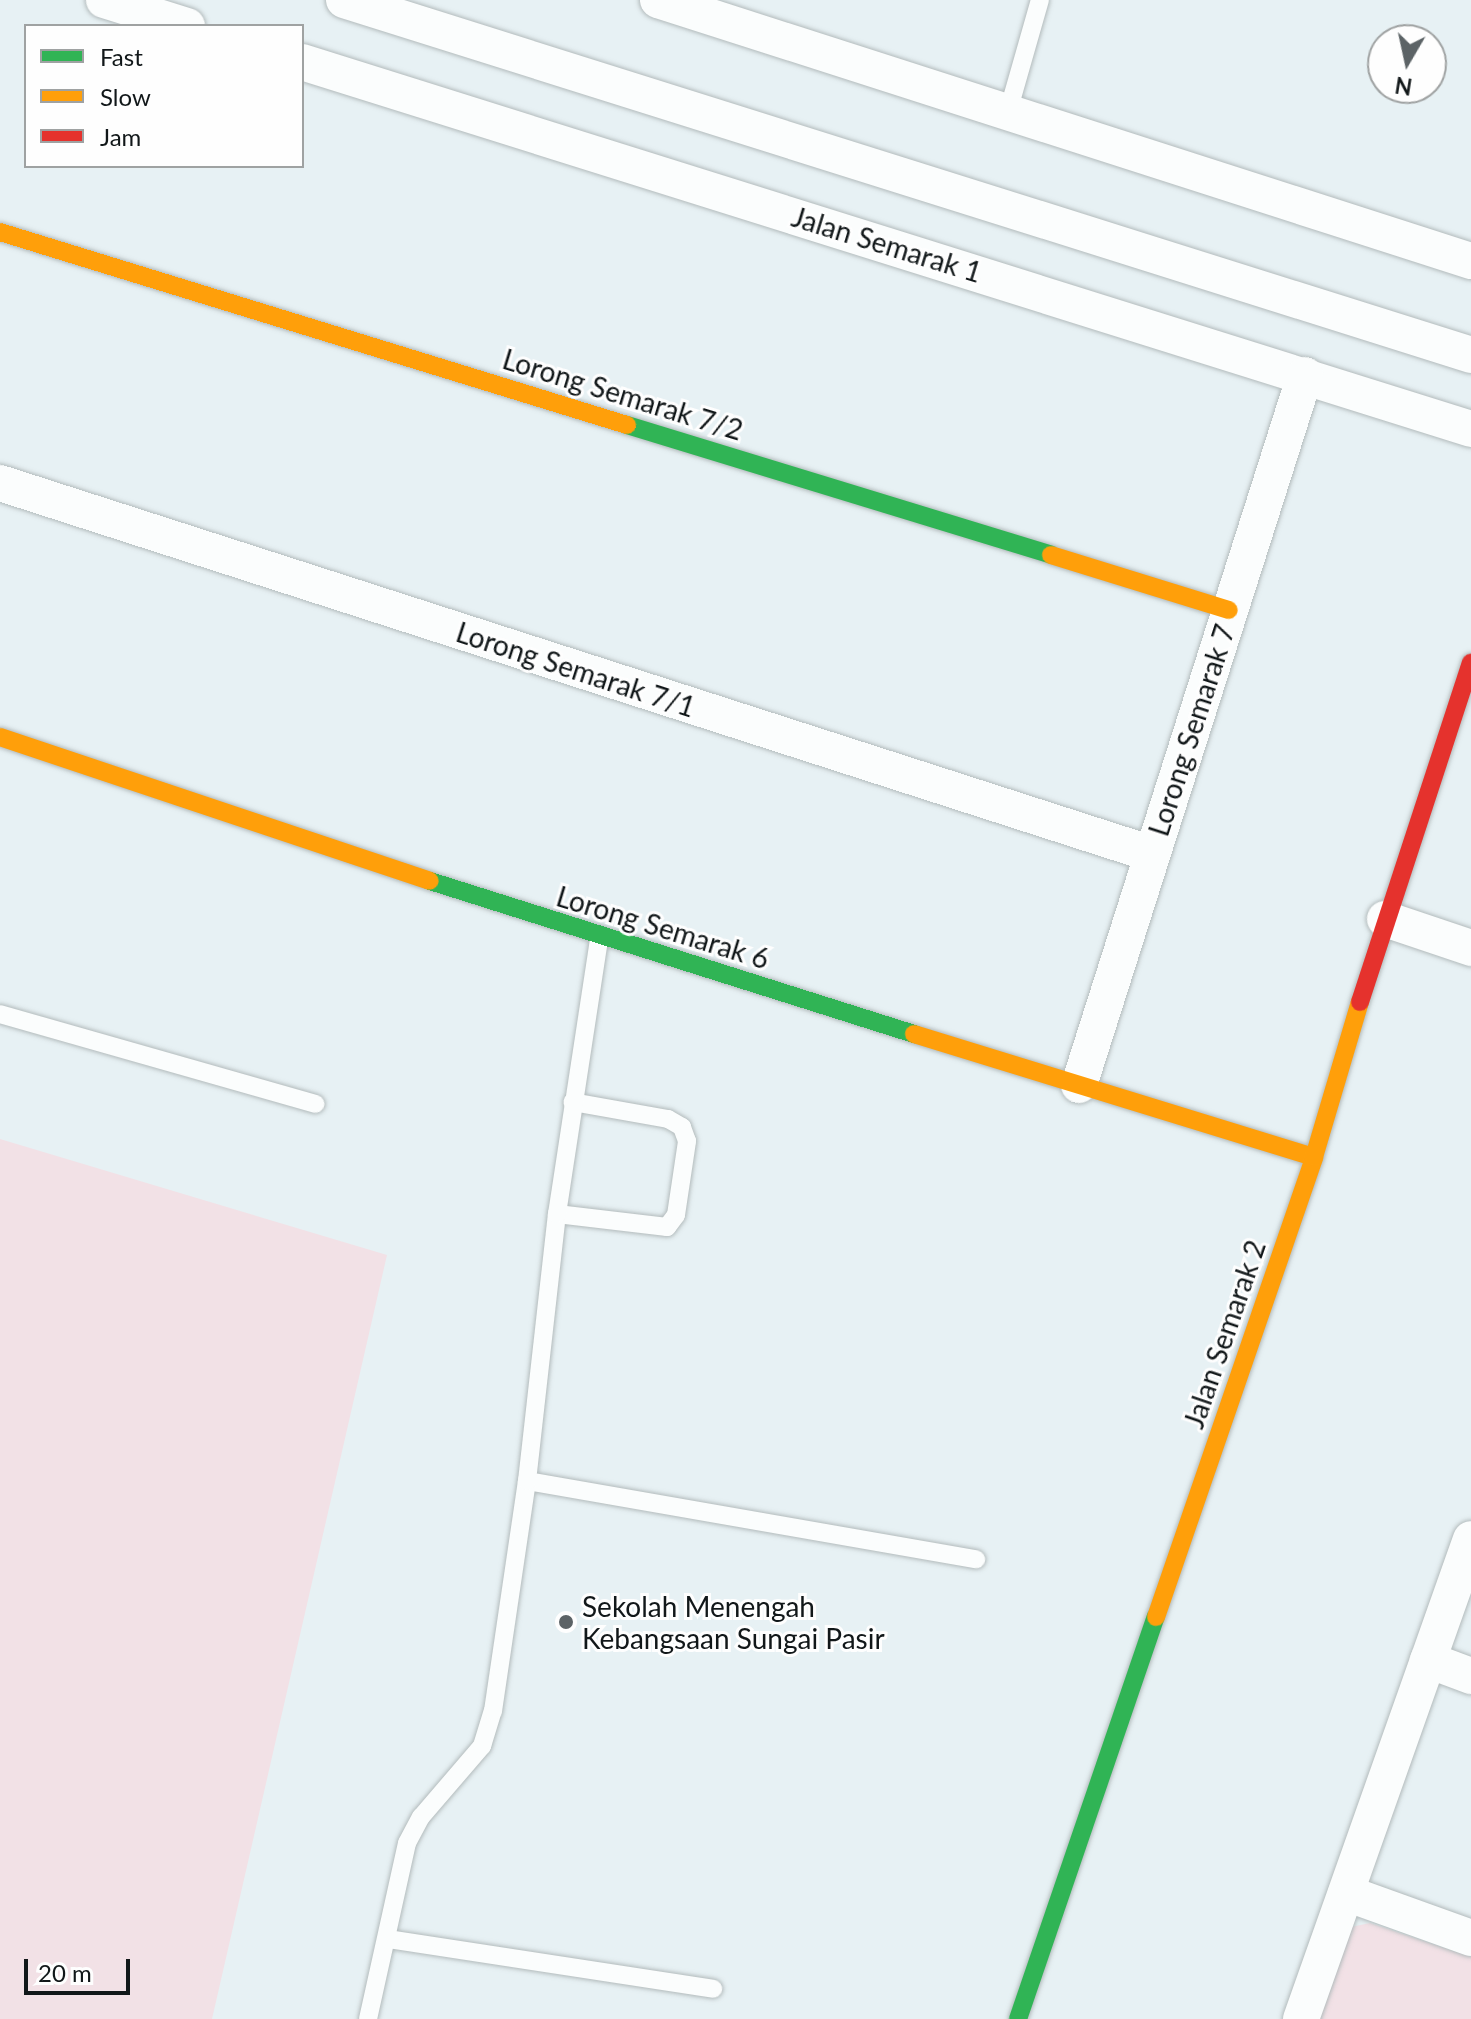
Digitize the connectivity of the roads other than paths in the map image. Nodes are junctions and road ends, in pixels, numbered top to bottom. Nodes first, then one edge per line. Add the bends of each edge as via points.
1 (104, 0) edge
2 (344, 0) edge
3 (658, 0) edge
4 (1040, 0) edge
5 (181, 24) edge
6 (304, 63) edge
7 (1008, 112) junction
8 (0, 232) edge
9 (1471, 261) edge
10 (1471, 355) edge
11 (1305, 375) junction
12 (1471, 429) edge
13 (0, 483) edge
14 (1229, 610) junction
15 (1469, 679) edge
16 (0, 737) edge
17 (1152, 854) junction
18 (1385, 919) junction
19 (599, 938) junction
20 (1471, 948) edge
21 (0, 1014) edge
22 (1079, 1085) junction
23 (573, 1102) junction
24 (315, 1104) dead end
25 (1314, 1157) junction
26 (557, 1214) junction
27 (527, 1481) junction
28 (1471, 1539) edge
29 (976, 1559) dead end
30 (1428, 1660) junction
31 (1471, 1676) edge
32 (1346, 1893) junction
33 (1471, 1938) edge
34 (388, 1939) junction
35 (713, 1989) dead end
36 (368, 2019) edge
37 (1018, 2019) edge
38 (1301, 2019) edge

1 - 5 street
2 - 10 street
3 - 7 street
4 - 7 lane
6 - 11 street, Jalan Semarak 1
7 - 9 street
8 - 14 street, Lorong Semarak 7/2
11 - 12 street, Jalan Semarak 1
11 - 14 street, Lorong Semarak 7
13 - 17 street, Lorong Semarak 7/1
14 - 17 street, Lorong Semarak 7
15 - 18 street, Jalan Semarak 2
16 - 19 street, Lorong Semarak 6
17 - 22 street, Lorong Semarak 7
18 - 20 street
18 - 25 street, Jalan Semarak 2
19 - 22 street, Lorong Semarak 6
19 - 23 lane
21 - 24 lane
22 - 25 street, Lorong Semarak 6
23 - 26 lane
23 - 26 lane via 668,1119 682,1127 687,1141 676,1215 667,1227
25 - 37 street, Jalan Semarak 2
26 - 27 lane
27 - 29 lane
27 - 34 lane via 493,1711 482,1746 421,1817 407,1843
28 - 30 street
30 - 31 street
30 - 32 street
32 - 33 street
32 - 38 street
34 - 35 lane
34 - 36 lane

